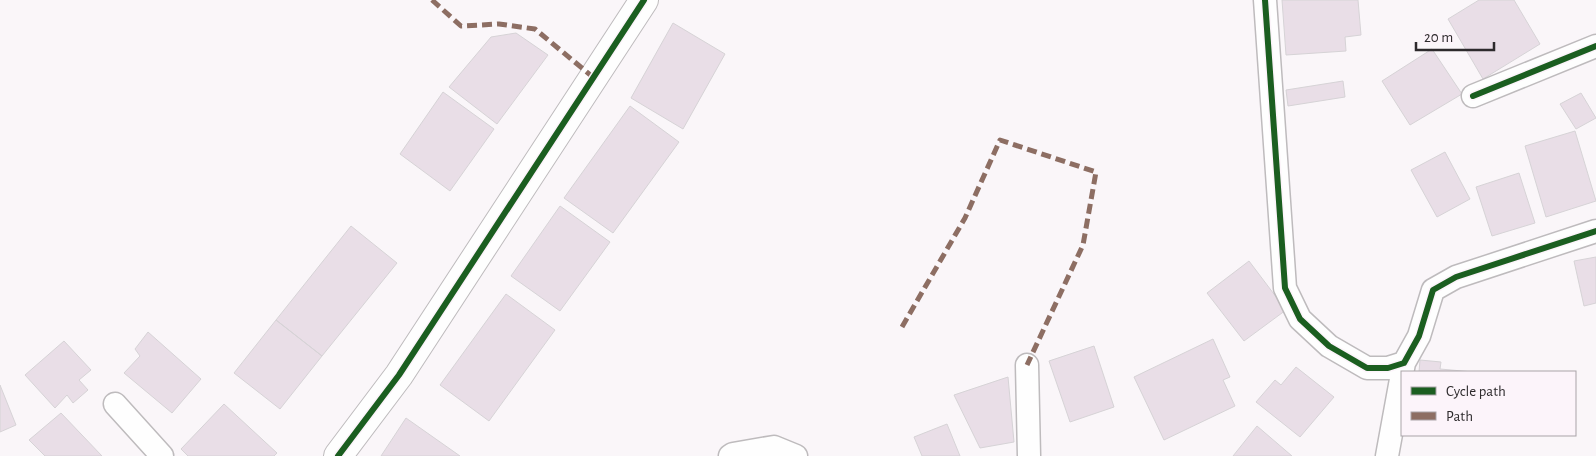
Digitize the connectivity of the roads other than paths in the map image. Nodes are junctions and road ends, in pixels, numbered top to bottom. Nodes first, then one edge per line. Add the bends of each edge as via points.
1 (644, 0) edge
2 (1265, 0) edge
3 (1596, 46) edge
4 (1473, 96) dead end
5 (1596, 231) edge
6 (1404, 363) junction
7 (1027, 365) dead end
8 (1403, 371) edge
9 (1401, 379) edge
10 (115, 404) dead end
11 (162, 456) edge
12 (338, 456) edge
13 (730, 456) edge
14 (796, 456) edge
15 (1029, 456) edge
16 (1387, 456) edge

1 - 12 street via 399,375
2 - 6 street via 1285,288 1300,319 1329,346 1367,368 1388,368
3 - 4 street
5 - 6 street via 1456,277 1433,290 1419,336
6 - 8 street
7 - 15 street
9 - 16 street
10 - 11 street
13 - 14 street via 774,447

